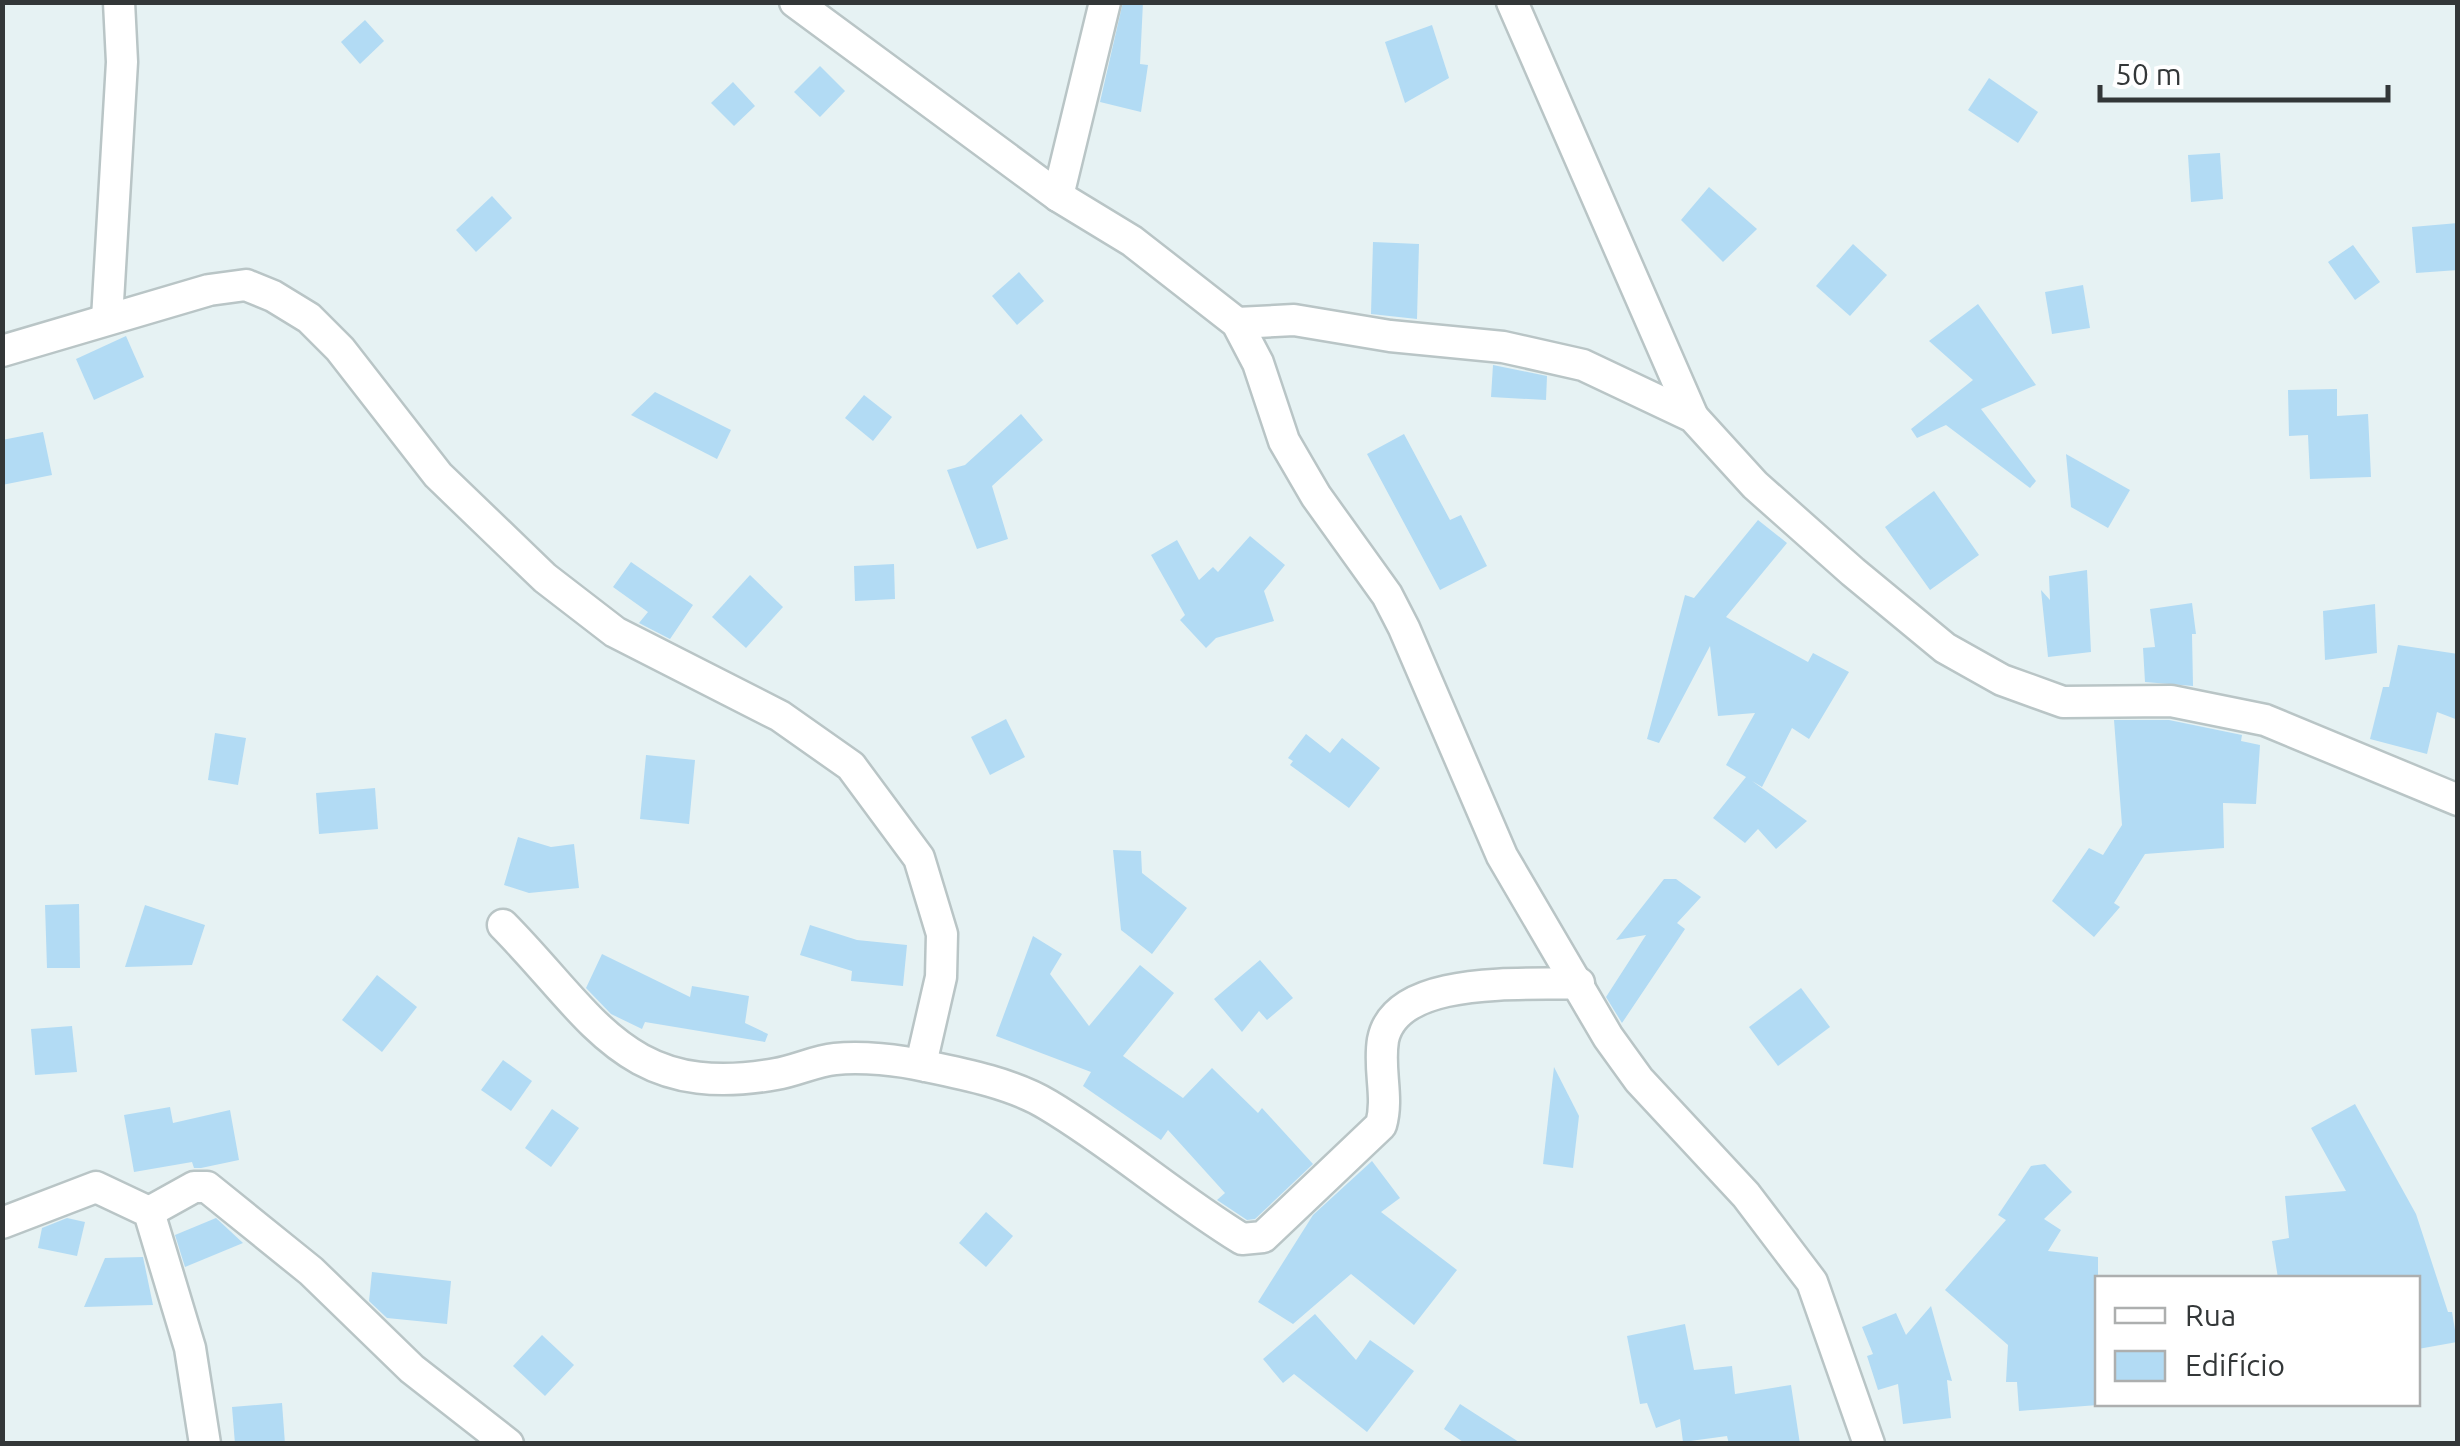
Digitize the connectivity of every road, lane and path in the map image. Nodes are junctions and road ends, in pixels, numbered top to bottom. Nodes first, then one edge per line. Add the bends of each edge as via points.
1 (119, 2) edge
2 (795, 2) edge
3 (1105, 2) edge
4 (1512, 2) edge
5 (1058, 196) junction
6 (107, 319) junction
7 (1237, 323) junction
8 (2, 351) edge
9 (1694, 418) junction
10 (2458, 800) edge
11 (502, 926) dead end
12 (1579, 983) junction
13 (922, 1064) junction
14 (149, 1212) junction
15 (2, 1224) edge
16 (204, 1444) edge
17 (508, 1444) edge
18 (1869, 1444) edge

1 - 6 street via 122,62
2 - 5 street
3 - 5 street
4 - 9 street
5 - 7 street via 1132,241
6 - 8 street
6 - 13 street via 209,290 246,285 273,296 340,349 438,475 545,578 615,632 780,716 851,766 919,858 942,934 941,976
7 - 9 street via 1294,320 1503,347 1583,365
7 - 12 street via 1284,440 1388,595 1502,856
9 - 10 street via 1853,572 1945,648 2002,680 2063,702 2171,700 2265,720
11 - 13 street via 592,1027 647,1066 705,1081 836,1059
12 - 13 street via 1449,988 1428,993 1400,1014 1384,1034 1381,1125 1263,1237 1242,1239 1046,1103
12 - 18 street via 1639,1080 1746,1194 1812,1282
14 - 15 street via 96,1187
14 - 16 street via 190,1348
14 - 17 street via 194,1187 217,1194

